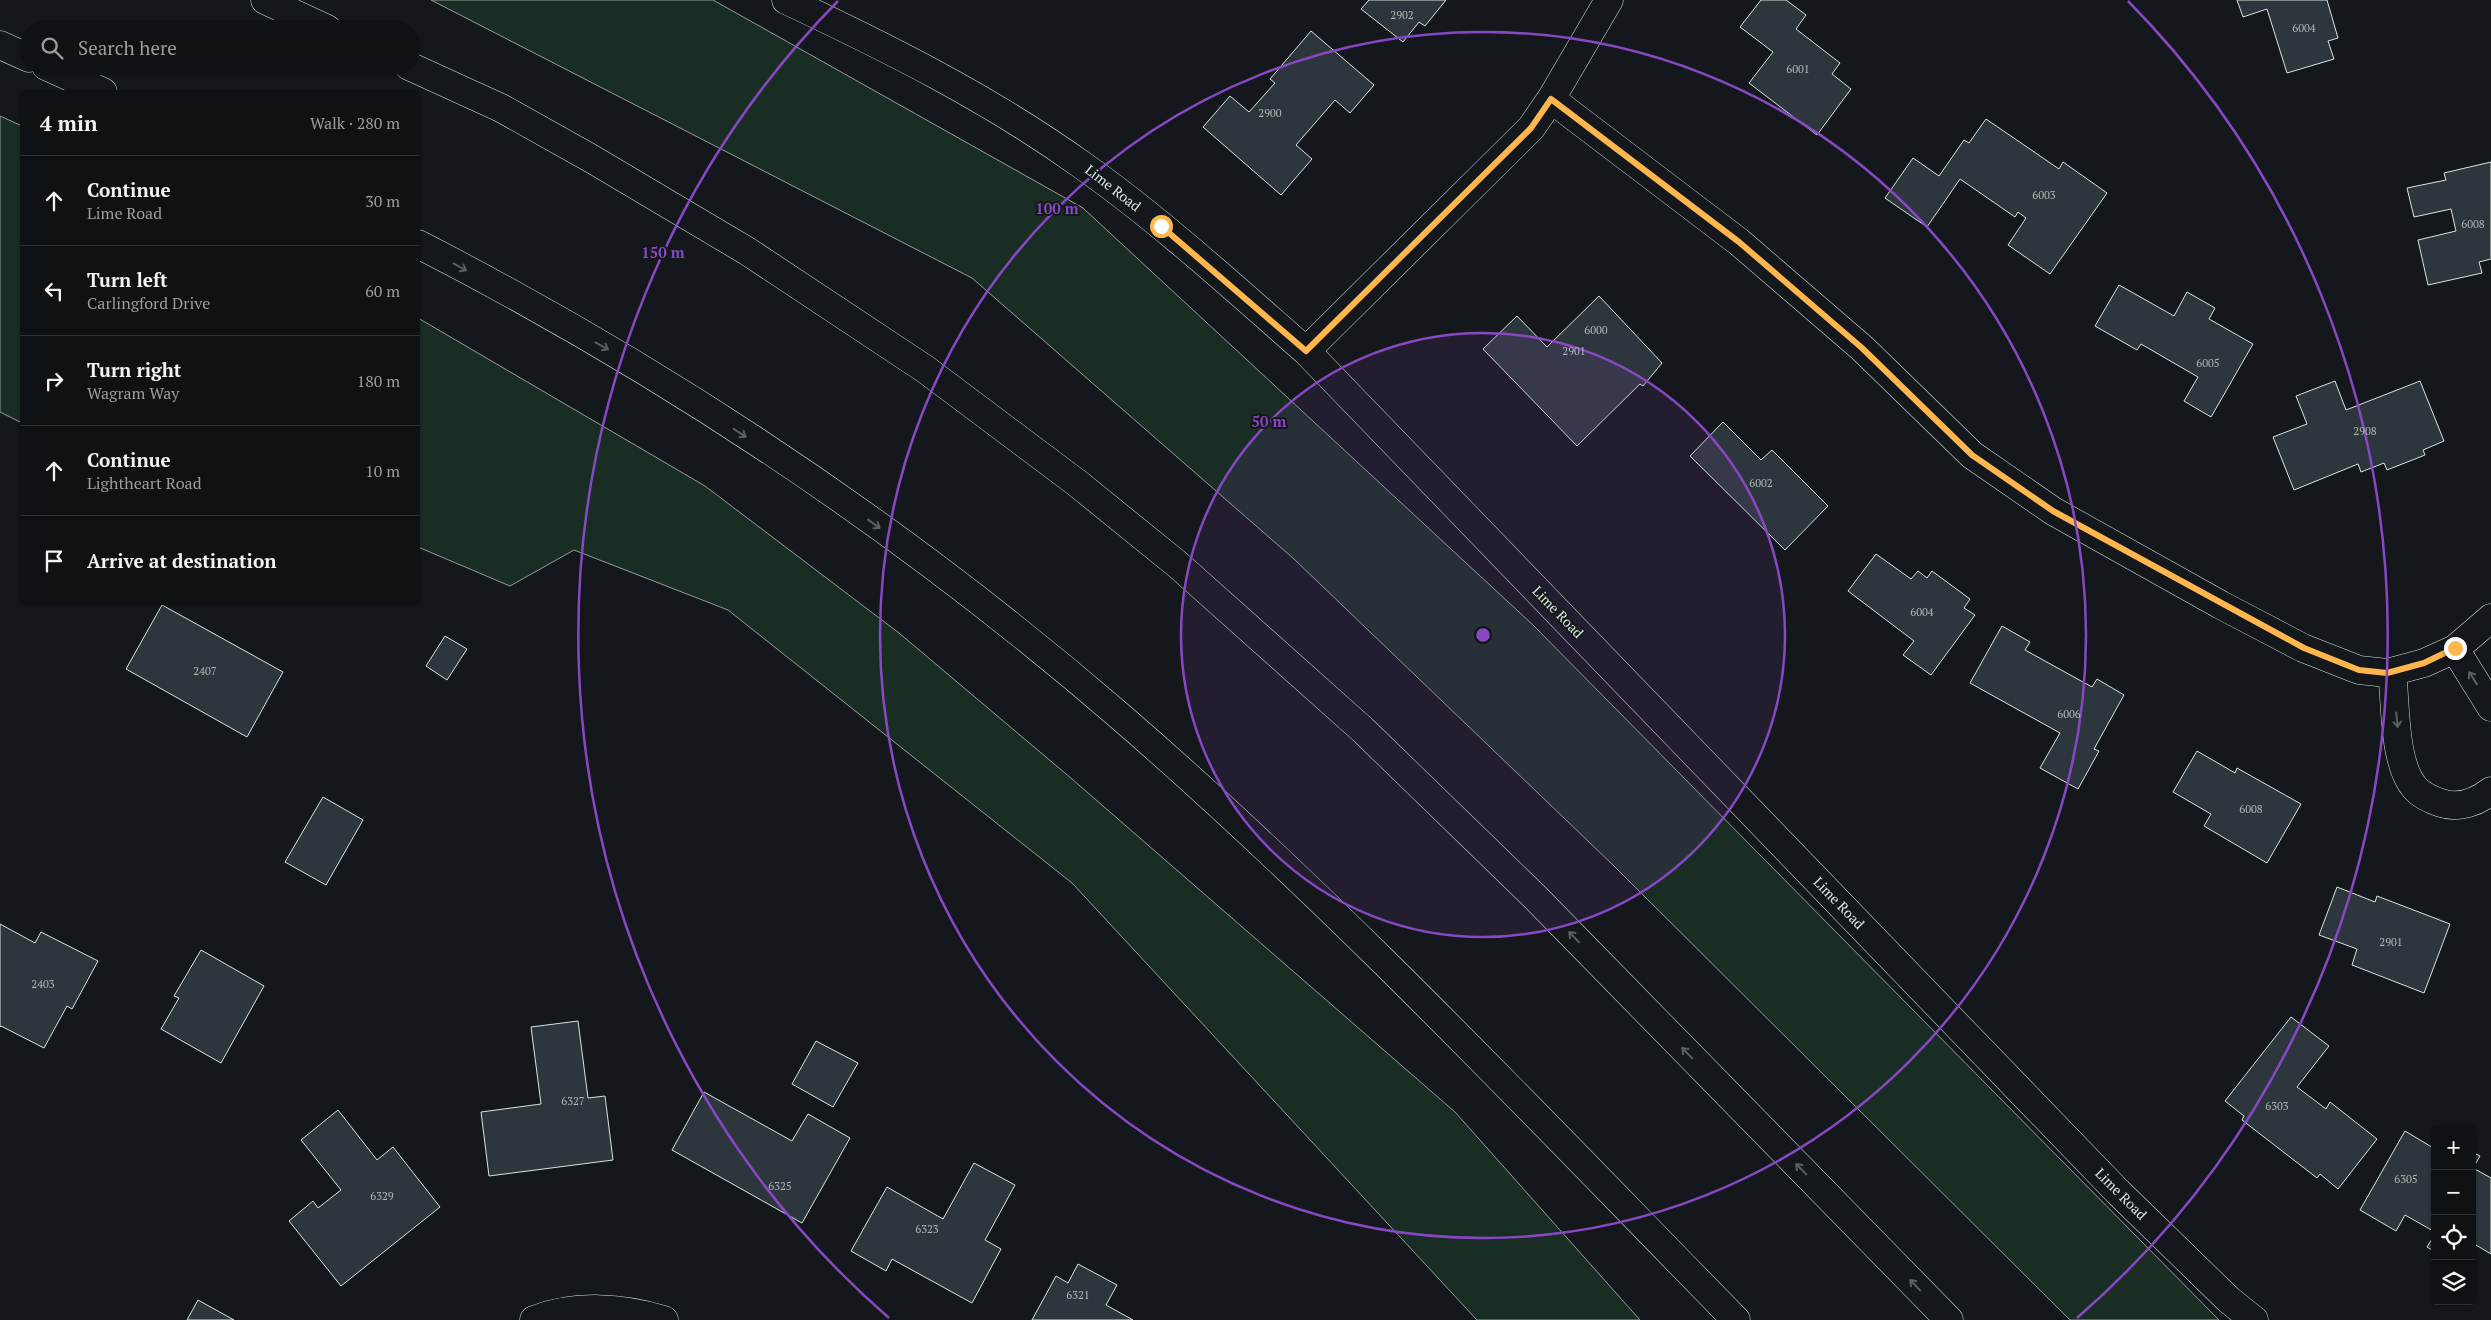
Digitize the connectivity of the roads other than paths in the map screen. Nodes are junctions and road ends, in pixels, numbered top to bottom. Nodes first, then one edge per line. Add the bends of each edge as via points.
1 (265, 0) edge
2 (786, 0) edge
3 (1609, 0) edge
4 (308, 20) edge
5 (0, 45) edge
6 (20, 54) edge
7 (420, 71) edge
8 (66, 75) edge
9 (100, 90) edge
10 (1551, 99) junction
11 (420, 245) edge
12 (1306, 351) junction
13 (2491, 618) edge
14 (2455, 648) junction
15 (2392, 672) junction
16 (2491, 707) edge
17 (2491, 791) edge
18 (534, 1320) edge
19 (664, 1320) edge
20 (1736, 1320) edge
21 (1949, 1320) edge
22 (2254, 1320) edge

1 - 4 main road
2 - 12 main road, Lime Road via 975,96 1082,164 1161,226
3 - 10 main road
5 - 6 main road
21 -> 7 main road via 1535,898 1363,730 1146,539 925,369 747,250 501,108
8 - 9 main road
10 - 12 main road via 1531,128
10 - 15 main road via 1739,242 1862,348 1972,455 2053,511 2304,648 2359,670
11 -> 20 main road via 620,356 809,477 967,592 1106,705 1300,880
12 - 22 main road, Lime Road via 2118,1192 2229,1300
13 - 14 main road
14 - 15 main road via 2424,663
16 -> 14 main road
15 -> 17 main road via 2400,755 2405,773 2415,788 2429,798 2463,805
18 - 19 main road via 592,1309

